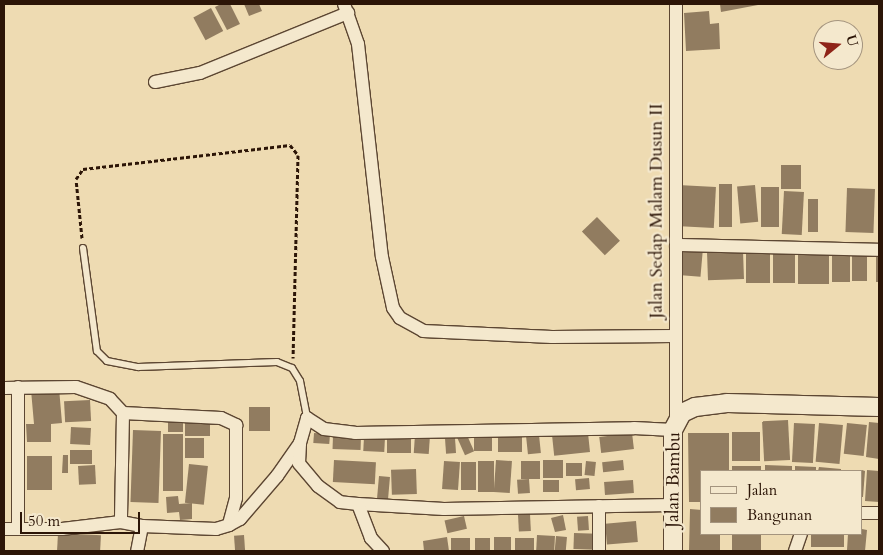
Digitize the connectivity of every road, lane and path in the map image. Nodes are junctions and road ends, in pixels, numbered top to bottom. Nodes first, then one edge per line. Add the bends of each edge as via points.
1 (676, 4) edge
2 (346, 8) edge
3 (155, 82) dead end
4 (676, 245) junction
5 (83, 248) joint
6 (879, 250) edge
7 (674, 336) junction
8 (292, 368) junction
9 (18, 387) junction
10 (4, 388) edge
11 (879, 407) edge
12 (123, 413) junction
13 (307, 418) junction
14 (675, 425) junction
15 (300, 444) junction
16 (358, 504) junction
17 (672, 505) junction
18 (599, 506) junction
19 (879, 513) edge
20 (863, 514) edge
21 (120, 522) junction
22 (229, 525) junction
23 (142, 526) junction
24 (4, 529) edge
25 (18, 529) junction
26 (801, 535) edge
27 (137, 551) edge
28 (382, 551) edge
29 (599, 551) edge
30 (673, 551) edge
31 (795, 551) edge

1 - 4 street, Jalan Sedap Malam Dusun II
2 - 3 street via 200,73
2 - 7 street via 358,44 382,257 393,308 400,318 423,331 552,337
4 - 6 street
4 - 7 street, Jalan Sedap Malam Dusun II
5 - 8 lane via 97,352 107,361 138,367 276,362
5 - 8 path via 76,180 83,169 290,145 298,155
7 - 14 street, Jalan Sedap Malam Dusun II
8 - 13 lane via 300,381
9 - 10 street
9 - 12 street via 76,387 110,399
9 - 25 street
11 - 14 street, Jalan Bambu via 712,405 695,407
12 - 21 street
12 - 22 street via 221,418 236,425 236,498
13 - 14 street via 324,429 355,433
13 - 15 street
14 - 17 street, Jalan Bambu
15 - 16 street via 300,463 318,486 340,502
15 - 22 street via 240,519
16 - 18 street via 444,509
16 - 28 street via 371,538
17 - 18 street
17 - 30 street, Jalan Bambu
18 - 29 street
19 - 20 street
21 - 23 street
21 - 25 street via 62,529
22 - 23 street via 216,529
23 - 27 street
24 - 25 street
26 - 31 street

